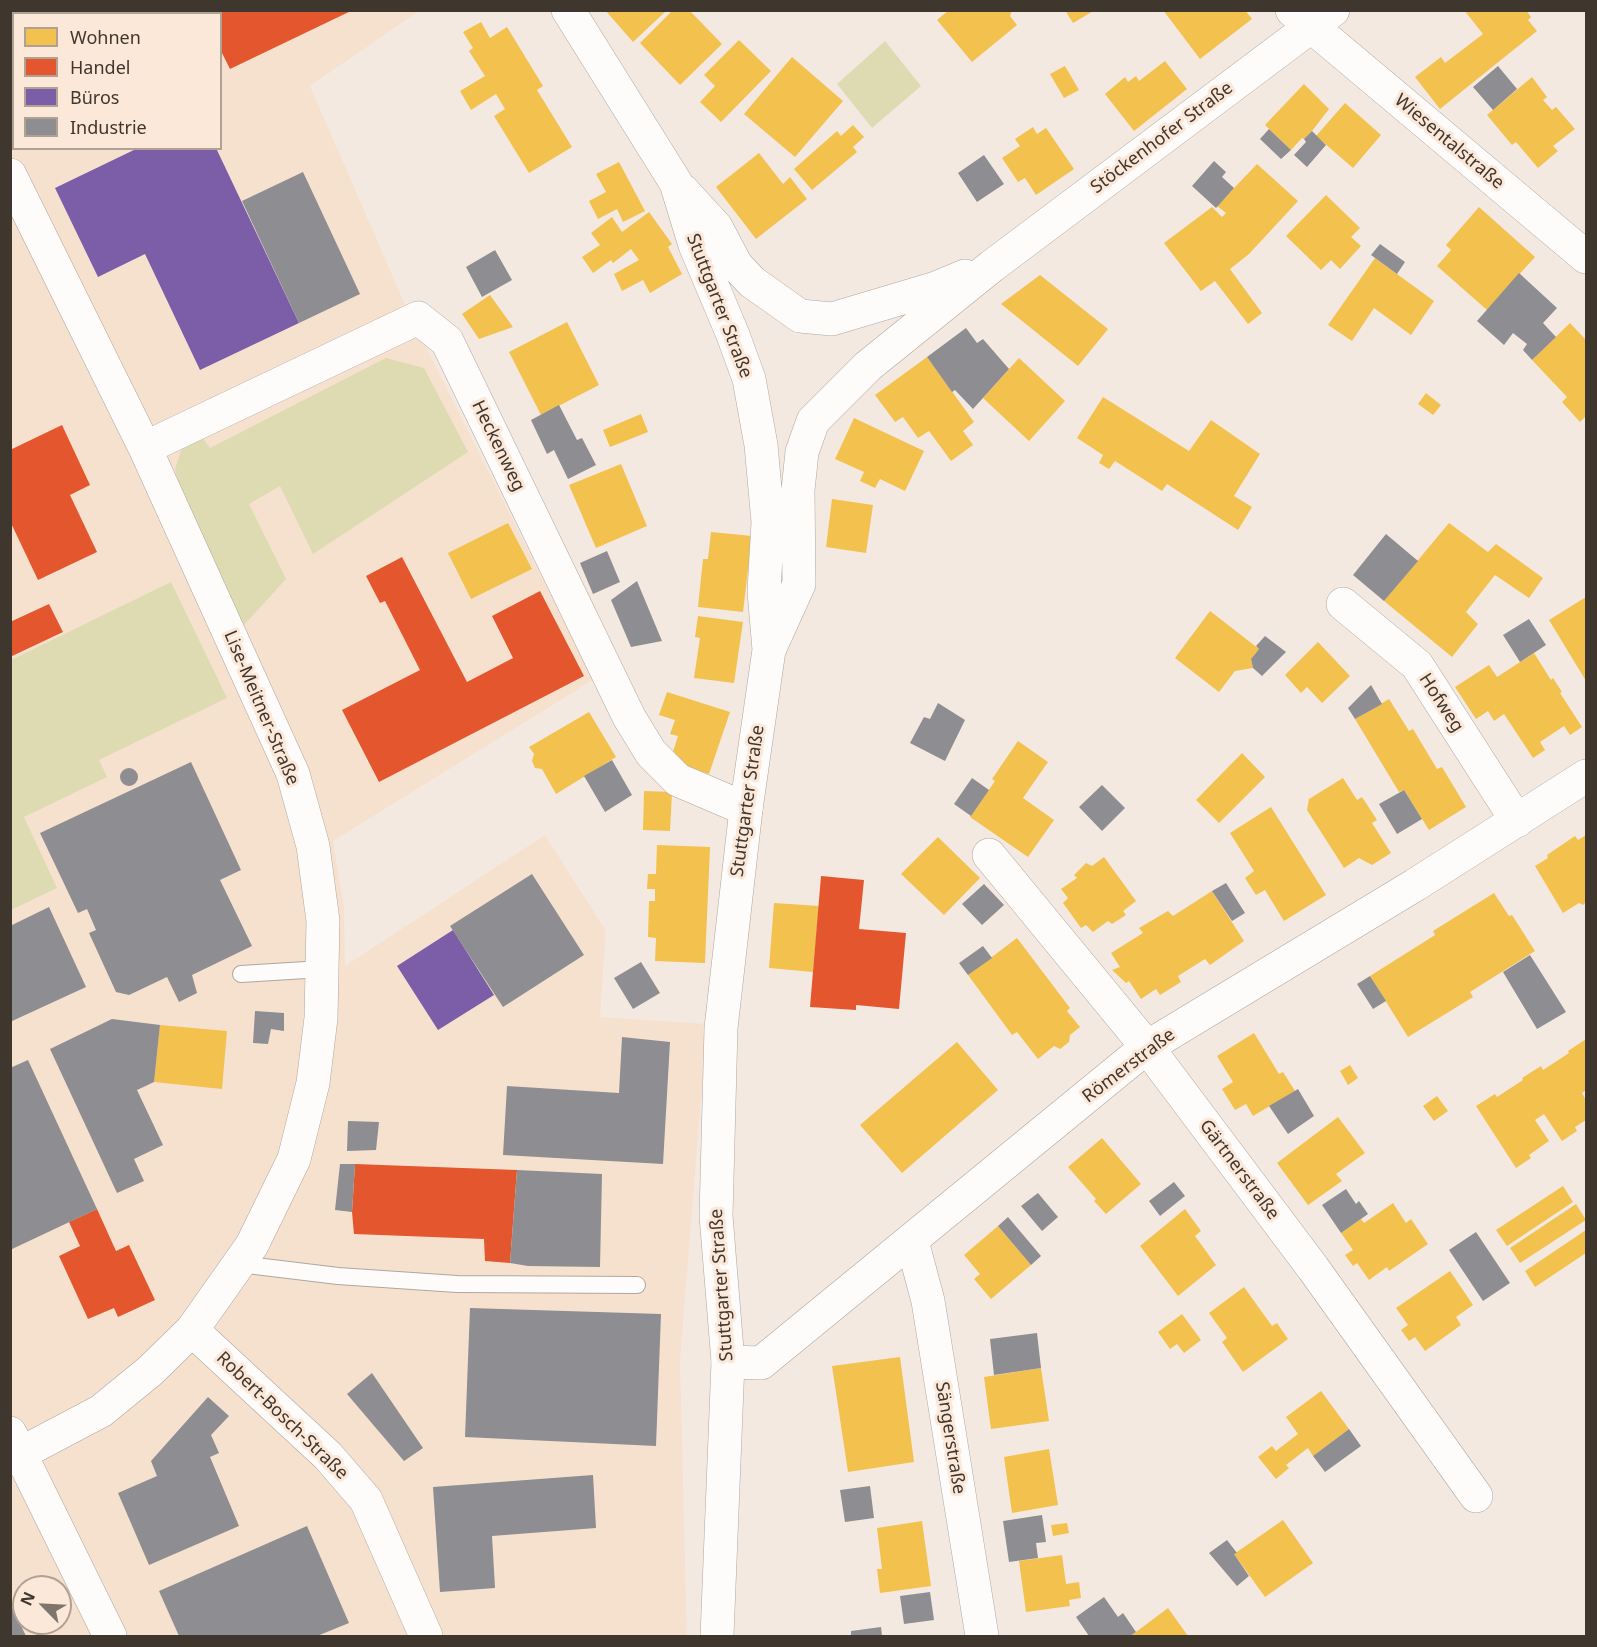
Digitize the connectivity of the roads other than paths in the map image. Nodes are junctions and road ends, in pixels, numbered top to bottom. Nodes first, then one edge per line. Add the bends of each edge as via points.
1 (568, 10) edge
2 (1312, 16) edge
3 (10, 175) edge
4 (676, 183) junction
5 (1587, 257) edge
6 (992, 266) junction
7 (146, 448) junction
8 (1344, 604) dead end
9 (769, 650) junction
10 (1587, 776) edge
11 (746, 809) junction
12 (1517, 821) junction
13 (989, 855) dead end
14 (322, 969) junction
15 (241, 974) dead end
16 (1147, 1047) junction
17 (912, 1241) junction
18 (239, 1264) junction
19 (637, 1285) dead end
20 (192, 1330) junction
21 (728, 1362) junction
22 (14, 1449) edge
23 (1476, 1496) dead end
24 (110, 1636) edge
25 (426, 1636) edge
26 (717, 1636) edge
27 (982, 1636) edge

1 - 4 street, Stuttgarter Straße
2 - 5 street, Wiesentalstraße
2 - 6 street, Stöckenhofer Straße
3 - 7 street, Lise-Meitner-Straße
4 - 6 street via 716,227 736,265 752,282 800,316 832,319 936,288
4 - 9 street, Stuttgarter Straße via 695,245 749,379 761,445 768,522 764,591
6 - 9 street via 868,366 813,421 802,452 798,490 799,584
7 - 11 street, Heckenweg via 418,318 447,341 629,717 651,753 678,780
7 - 14 street, Lise-Meitner-Straße via 293,774 313,846 323,921
8 - 12 street, Hofweg via 1417,665
9 - 11 street, Stuttgarter Straße
10 - 12 street, Römerstraße
11 - 21 street, Stuttgarter Straße via 721,1028 716,1216
12 - 16 street, Römerstraße
13 - 16 street, Gärtnerstraße
14 - 15 lane
14 - 18 street, Lise-Meitner-Straße via 313,1083 294,1159
16 - 17 street, Römerstraße
16 - 23 street, Gärtnerstraße
17 - 21 street, Römerstraße via 761,1363
17 - 27 street, Sängerstraße via 928,1301
18 - 19 lane via 457,1284
18 - 20 street, Lise-Meitner-Straße
20 - 22 street, Lise-Meitner-Straße via 150,1371 100,1411
20 - 25 street, Robert-Bosch-Straße via 328,1456 366,1500
21 - 26 street, Stuttgarter Straße
22 - 24 street

